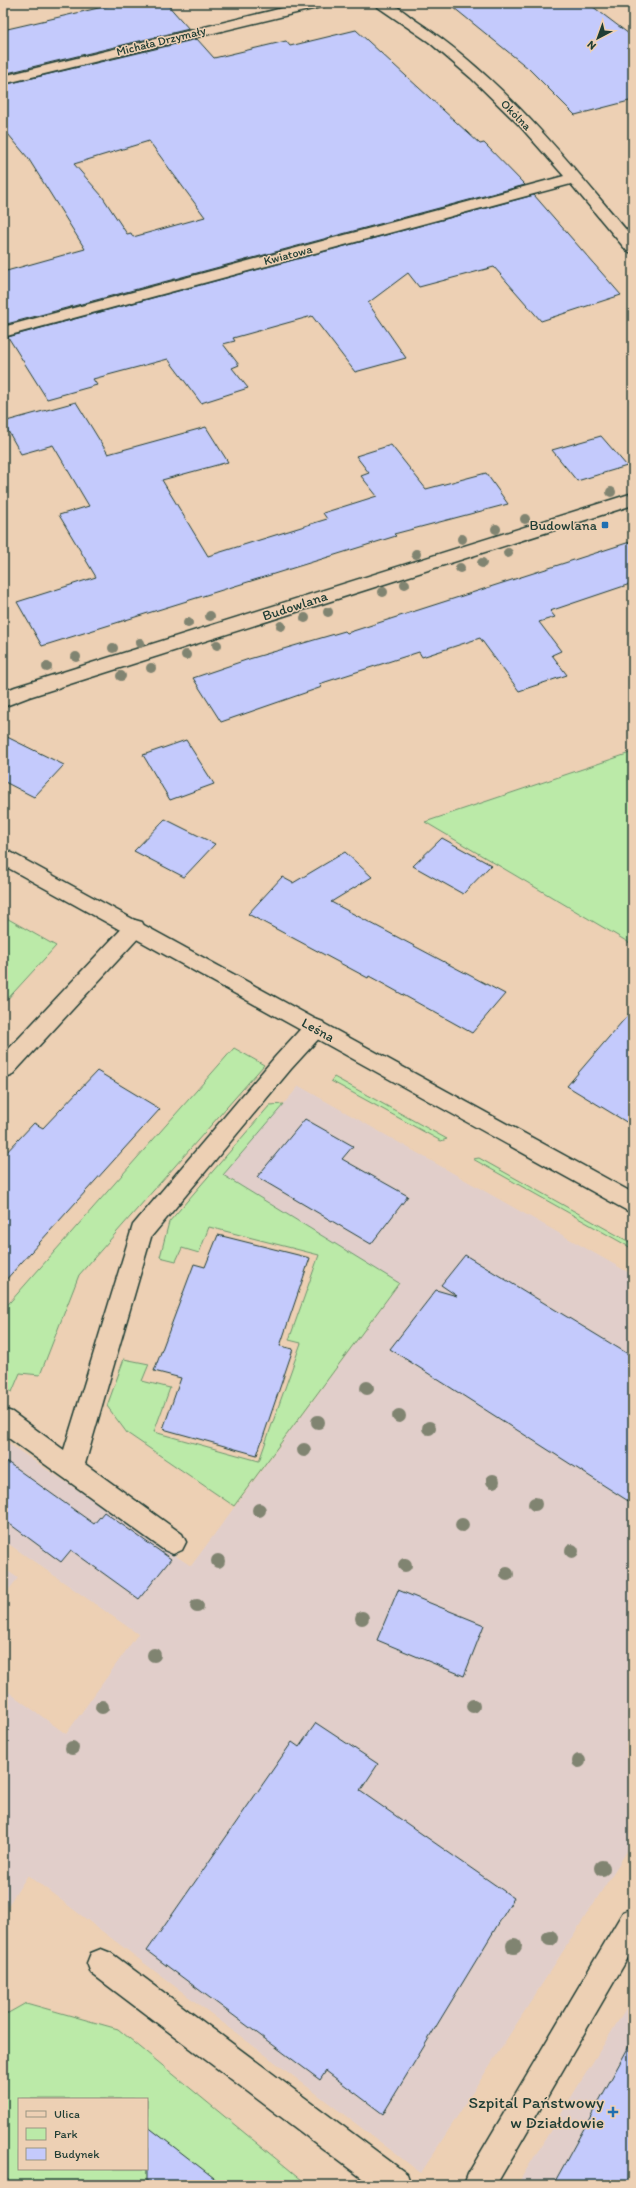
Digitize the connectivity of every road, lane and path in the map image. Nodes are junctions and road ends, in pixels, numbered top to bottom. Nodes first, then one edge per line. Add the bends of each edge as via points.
1 (320, 3) edge
2 (379, 3) edge
3 (3, 80) edge
4 (574, 178) junction
5 (633, 248) edge
6 (3, 332) edge
7 (633, 499) edge
8 (3, 700) edge
9 (3, 856) edge
10 (136, 928) junction
11 (315, 1028) junction
12 (3, 1070) edge
13 (633, 1204) edge
14 (3, 1420) edge
15 (71, 1469) junction
16 (173, 1542) dead end
17 (633, 1922) edge
18 (101, 1963) dead end
19 (396, 2185) edge
20 (479, 2185) edge

1 - 3 street, Michała Drzymały
2 - 4 street, Okólna via 461,62 526,124
4 - 5 street, Okólna
4 - 6 street, Kwiatowa
7 - 8 street, Budowlana
9 - 10 street, Leśna
10 - 11 street, Leśna
10 - 12 street
11 - 13 street, Leśna
11 - 15 street via 141,1232
14 - 15 street
15 - 16 street
17 - 20 street
18 - 19 street

